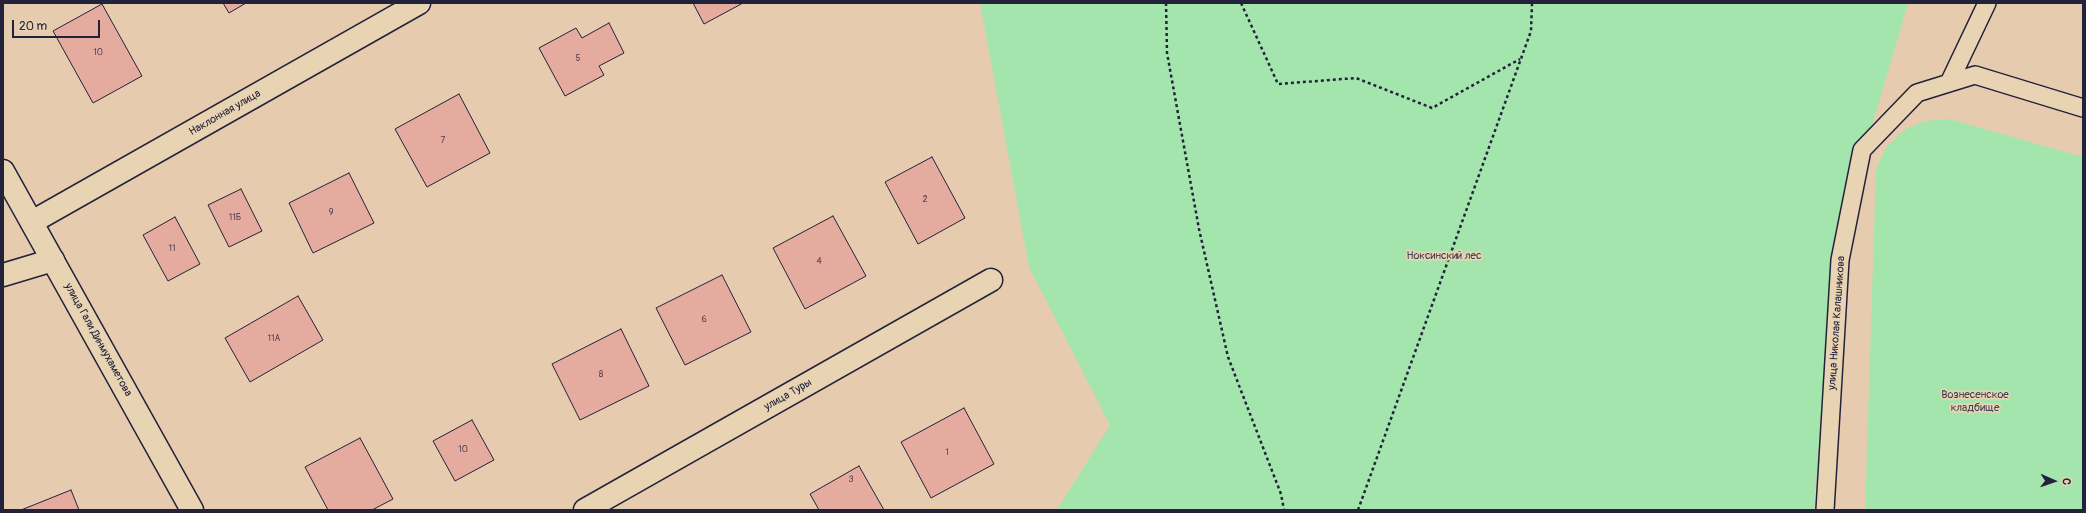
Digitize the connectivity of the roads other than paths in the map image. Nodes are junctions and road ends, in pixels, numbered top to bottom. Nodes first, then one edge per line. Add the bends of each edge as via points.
1 (419, 3) edge
2 (1987, 3) edge
3 (1949, 83) junction
4 (2083, 108) edge
5 (3, 171) edge
6 (32, 222) junction
7 (53, 260) junction
8 (3, 275) edge
9 (991, 280) dead end
10 (192, 510) edge
11 (585, 510) edge
12 (1825, 510) edge

1 - 6 street, Наклонная улица
2 - 3 lane
3 - 4 lane, улица Николая Калашникова via 1975,75
3 - 12 lane, улица Николая Калашникова via 1917,93 1862,150 1840,260
5 - 6 street, улица Гали Динмухаметова
6 - 7 street, улица Гали Динмухаметова
7 - 8 street
7 - 10 street, улица Гали Динмухаметова
9 - 11 street, улица Туры

